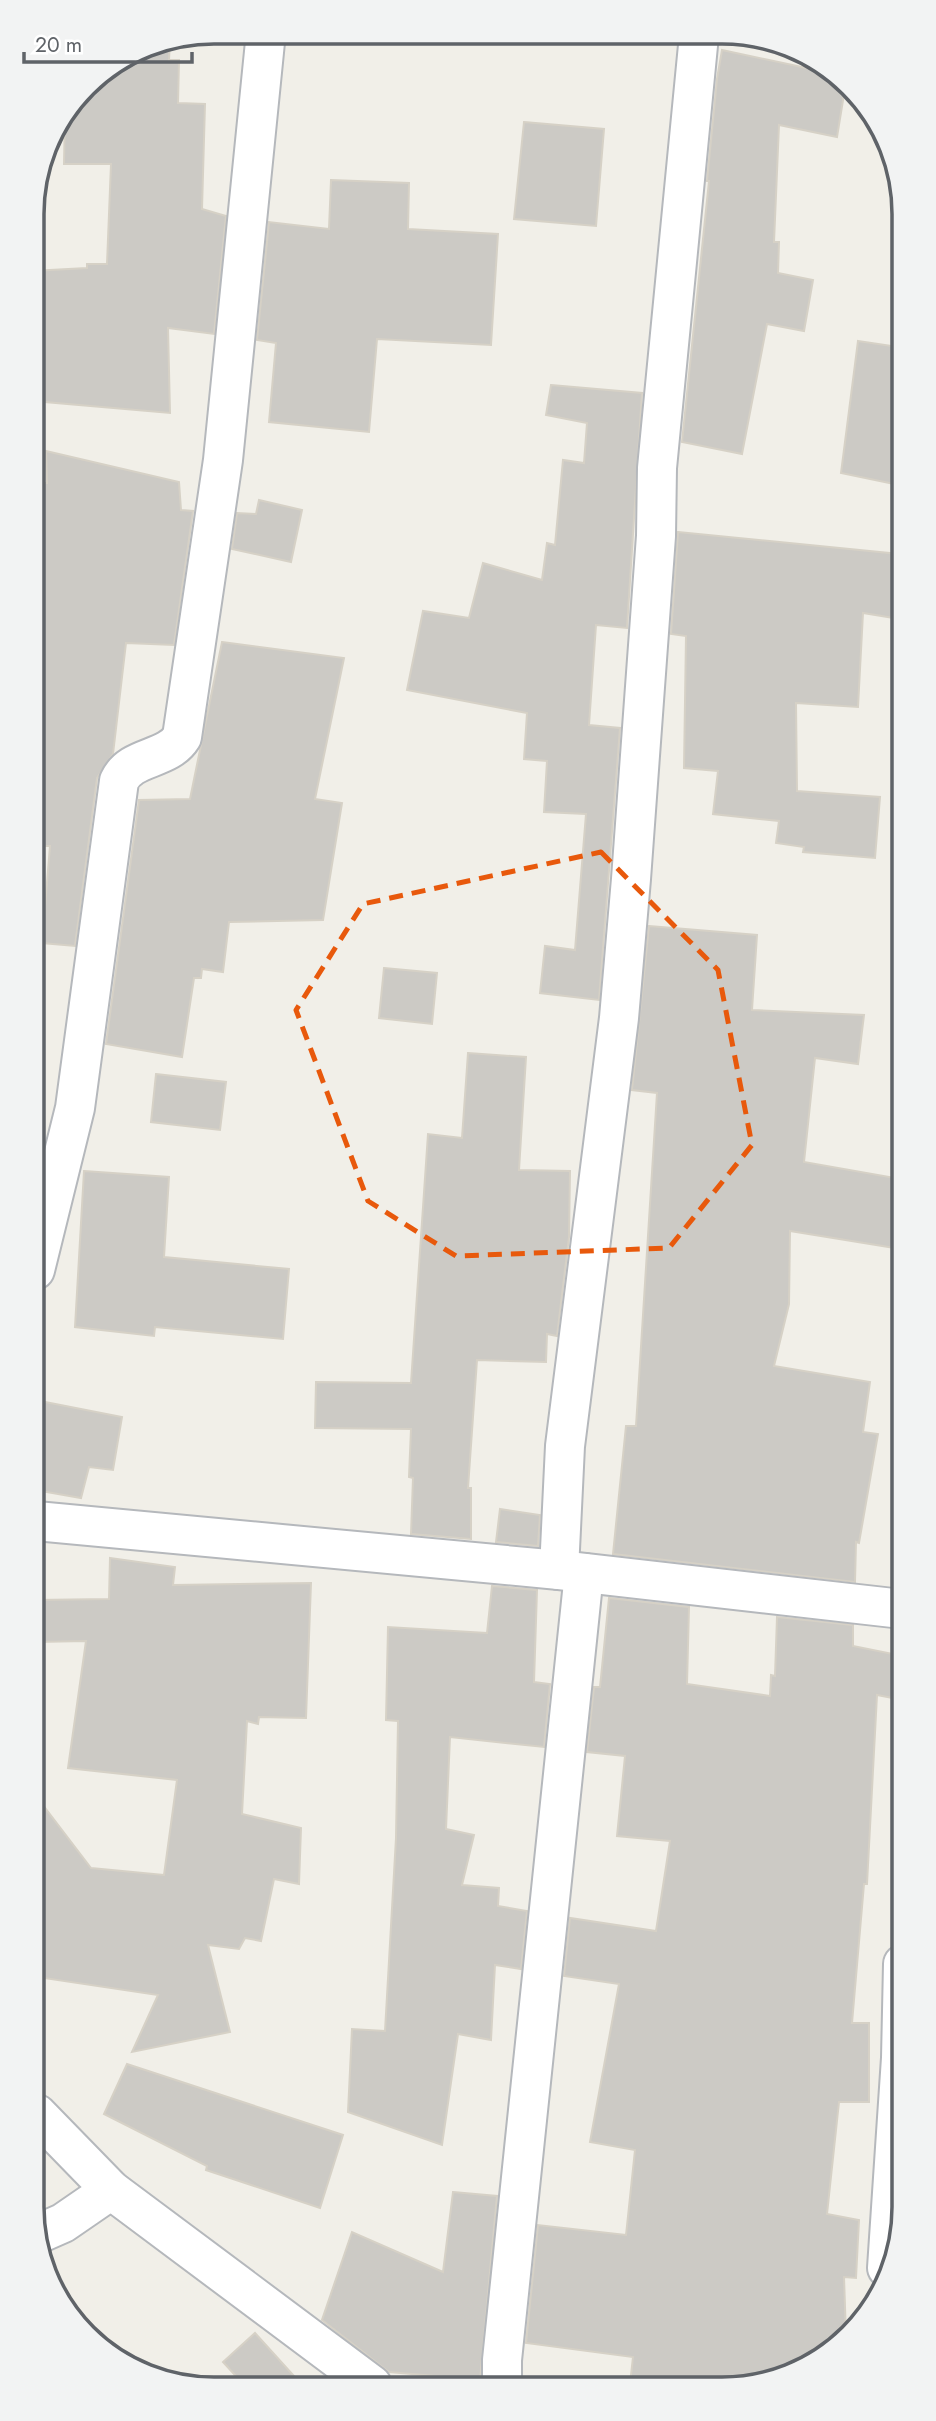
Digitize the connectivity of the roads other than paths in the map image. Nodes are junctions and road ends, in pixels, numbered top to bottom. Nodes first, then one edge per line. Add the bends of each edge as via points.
1 (265, 44) edge
2 (698, 44) edge
3 (44, 1234) edge
4 (44, 1522) edge
5 (571, 1572) junction
6 (892, 1608) edge
7 (44, 2121) edge
8 (111, 2190) junction
9 (892, 2192) edge
10 (45, 2231) edge
11 (889, 2242) edge
12 (361, 2377) edge
13 (502, 2377) edge

1 - 3 street via 223,460 182,737 168,751 131,766 119,781 75,1108
2 - 5 street via 657,468 656,536 619,1018 565,1446
4 - 5 street
5 - 6 street
5 - 13 street via 564,1784 546,1917
7 - 8 street
8 - 10 street
8 - 12 street
9 - 11 street

